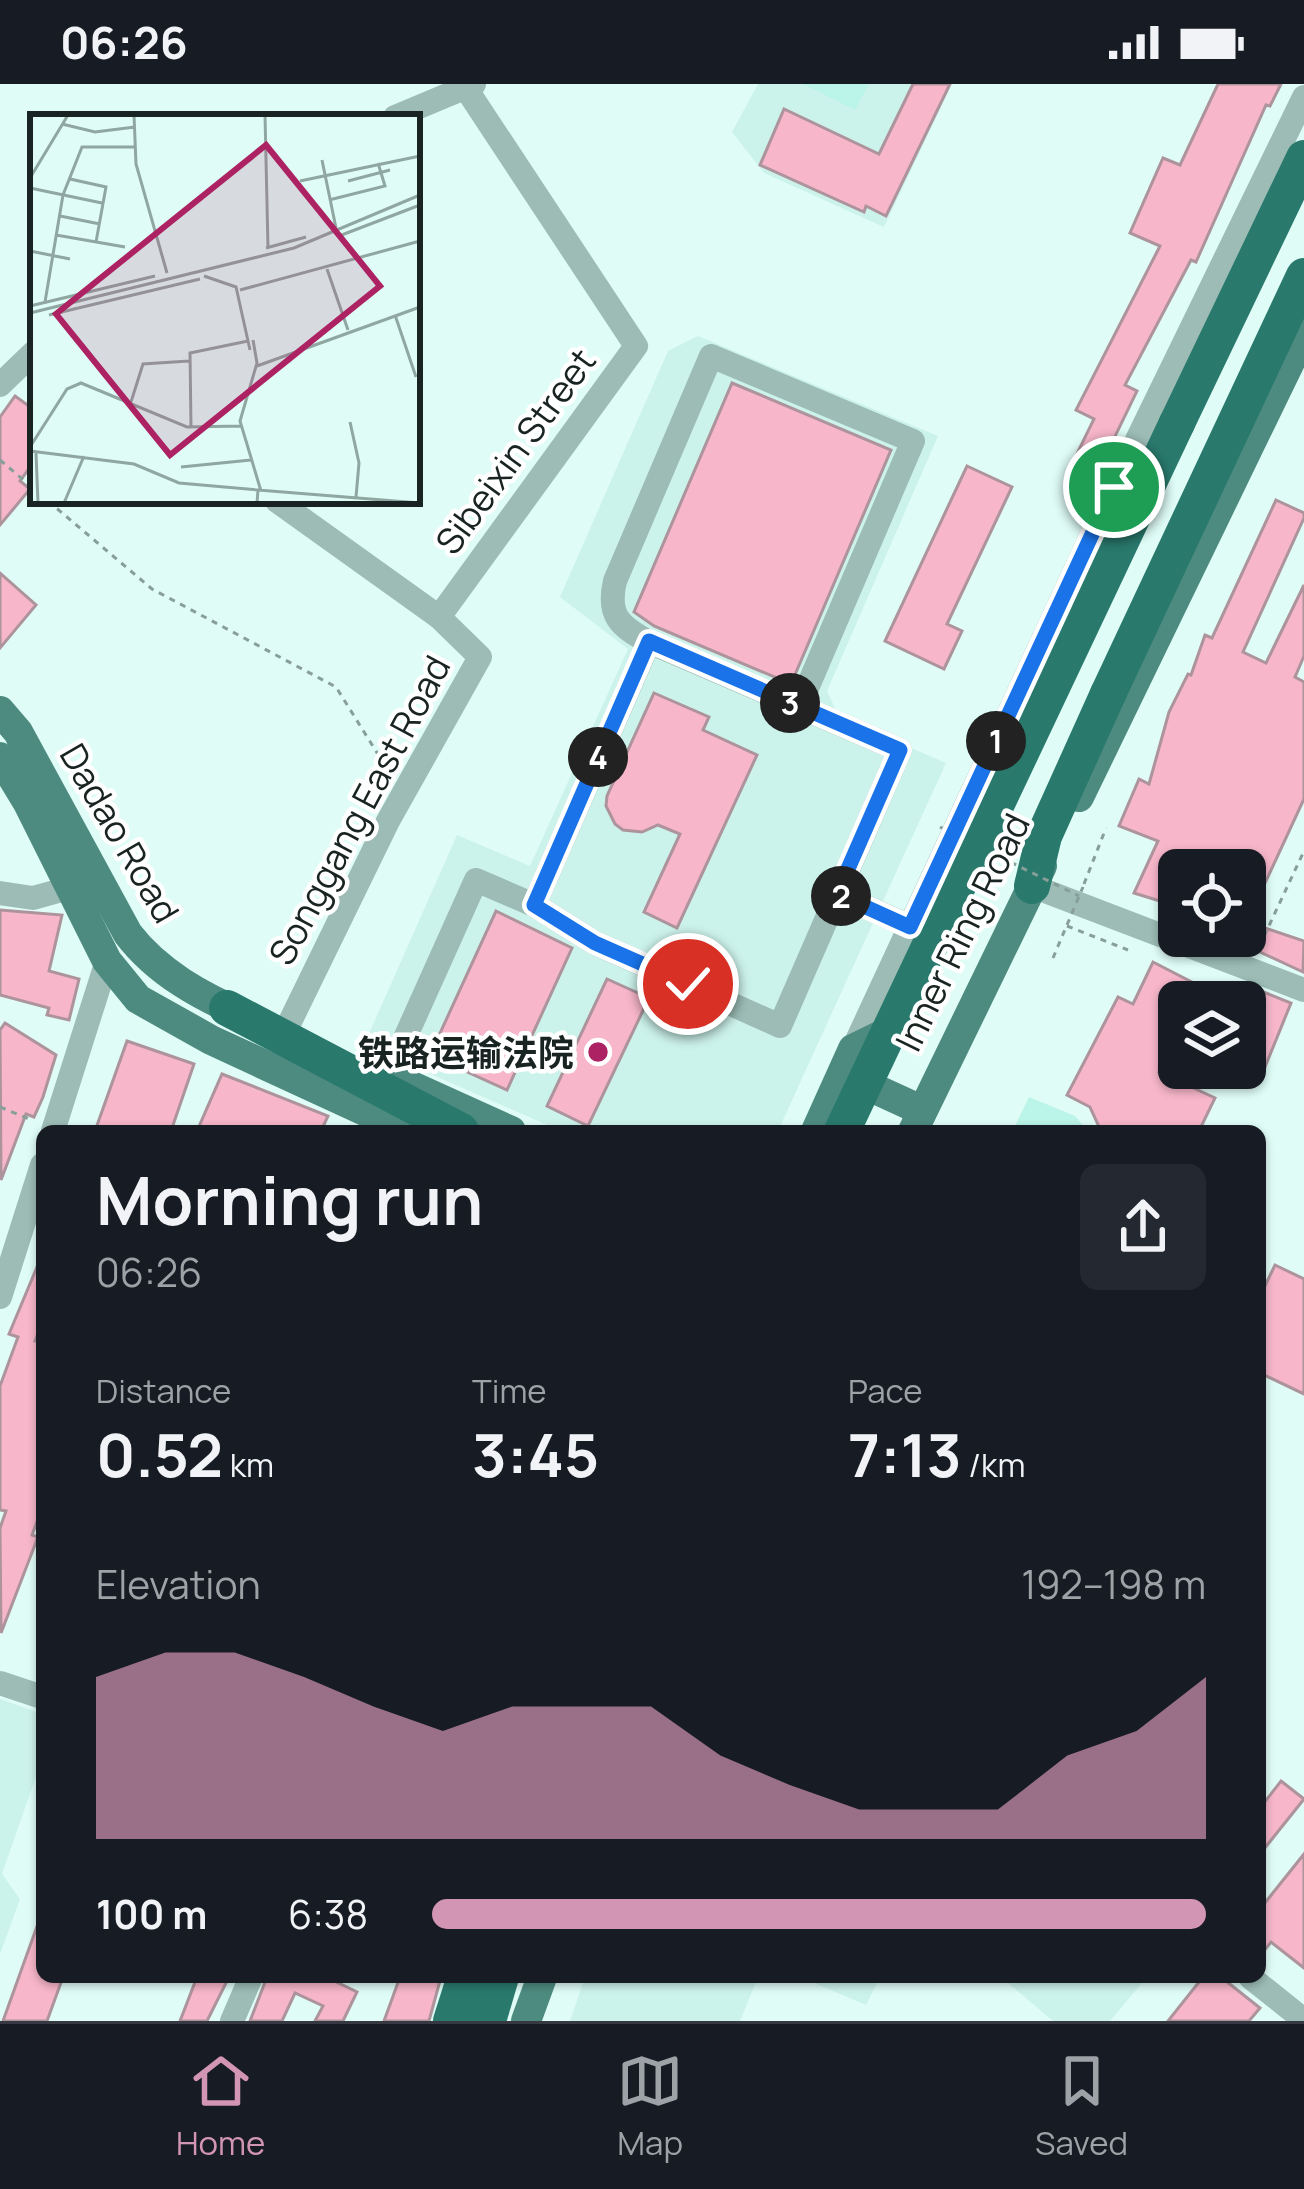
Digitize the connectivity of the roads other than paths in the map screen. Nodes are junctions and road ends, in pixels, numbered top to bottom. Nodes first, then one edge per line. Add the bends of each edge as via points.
1 (469, 86) edge
2 (1304, 97) edge
3 (402, 114) edge
4 (1304, 158) edge
5 (1304, 171) edge
6 (1304, 214) edge
7 (1304, 276) edge
8 (1304, 333) edge
9 (30, 355) edge
10 (0, 385) edge
11 (282, 504) edge
12 (439, 617) junction
13 (649, 641) junction
14 (799, 706) junction
15 (0, 711) edge
16 (0, 758) edge
17 (1032, 886) junction
18 (69, 888) junction
19 (0, 893) edge
20 (837, 894) junction
21 (951, 901) junction
22 (534, 905) junction
23 (910, 927) junction
24 (941, 940) junction
25 (107, 961) junction
26 (1304, 990) edge
27 (227, 1007) joint
28 (903, 1024) junction
29 (296, 1041) junction
30 (853, 1049) junction
31 (388, 1076) junction
32 (873, 1088) junction
33 (913, 1124) edge
34 (55, 1125) edge
35 (395, 1125) edge
36 (449, 1125) edge
37 (498, 1125) edge
38 (820, 1125) edge
39 (820, 1125) edge
40 (845, 1125) edge
41 (856, 1125) edge
42 (871, 1125) edge
43 (36, 1184) edge
44 (0, 1298) edge
45 (0, 1683) edge
46 (36, 1695) edge
47 (248, 1983) edge
48 (465, 1983) edge
49 (474, 1983) edge
50 (496, 1983) edge
51 (540, 1983) edge
52 (1258, 1983) edge
53 (464, 2020) edge
54 (1304, 2020) edge
55 (232, 2021) edge
56 (526, 2021) edge

1 - 3 street
1 - 12 street, Sibeixin Street via 635,346
2 - 23 street
4 - 21 highway, Inner Ring Road, bridge
5 - 24 main road
6 - 42 highway, Inner Ring Road
7 - 17 highway, bridge via 1043,836
8 - 17 main road
9 - 10 street
11 - 12 street, Songgang East Road
12 - 29 street, Songgang East Road via 480,657 403,794
13 - 14 street
13 - 14 street via 620,625 612,593 711,356 913,441
13 - 22 street
14 - 20 street via 900,750
15 - 27 main road, Dadao Road via 128,934 145,956
16 - 18 main road, Dadao Road
17 - 26 street
17 - 33 main road
18 - 19 street via 33,898
18 - 25 main road, Dadao Road
20 - 22 street via 780,1026 595,943
20 - 23 street
21 - 38 highway, bridge
21 - 40 highway, Inner Ring Road, bridge
22 - 31 street via 476,880
23 - 24 street
23 - 30 street
24 - 28 main road
25 - 34 street
25 - 35 main road, Dadao Road via 138,999
27 - 29 highway
28 - 30 main road
28 - 32 main road
29 - 31 main road
29 - 36 highway
30 - 39 main road
31 - 37 main road
32 - 33 main road
32 - 41 main road
43 - 44 street
45 - 46 street
47 - 55 street
48 - 53 highway
49 - 53 main road
50 - 53 highway
51 - 56 main road
52 - 54 street

